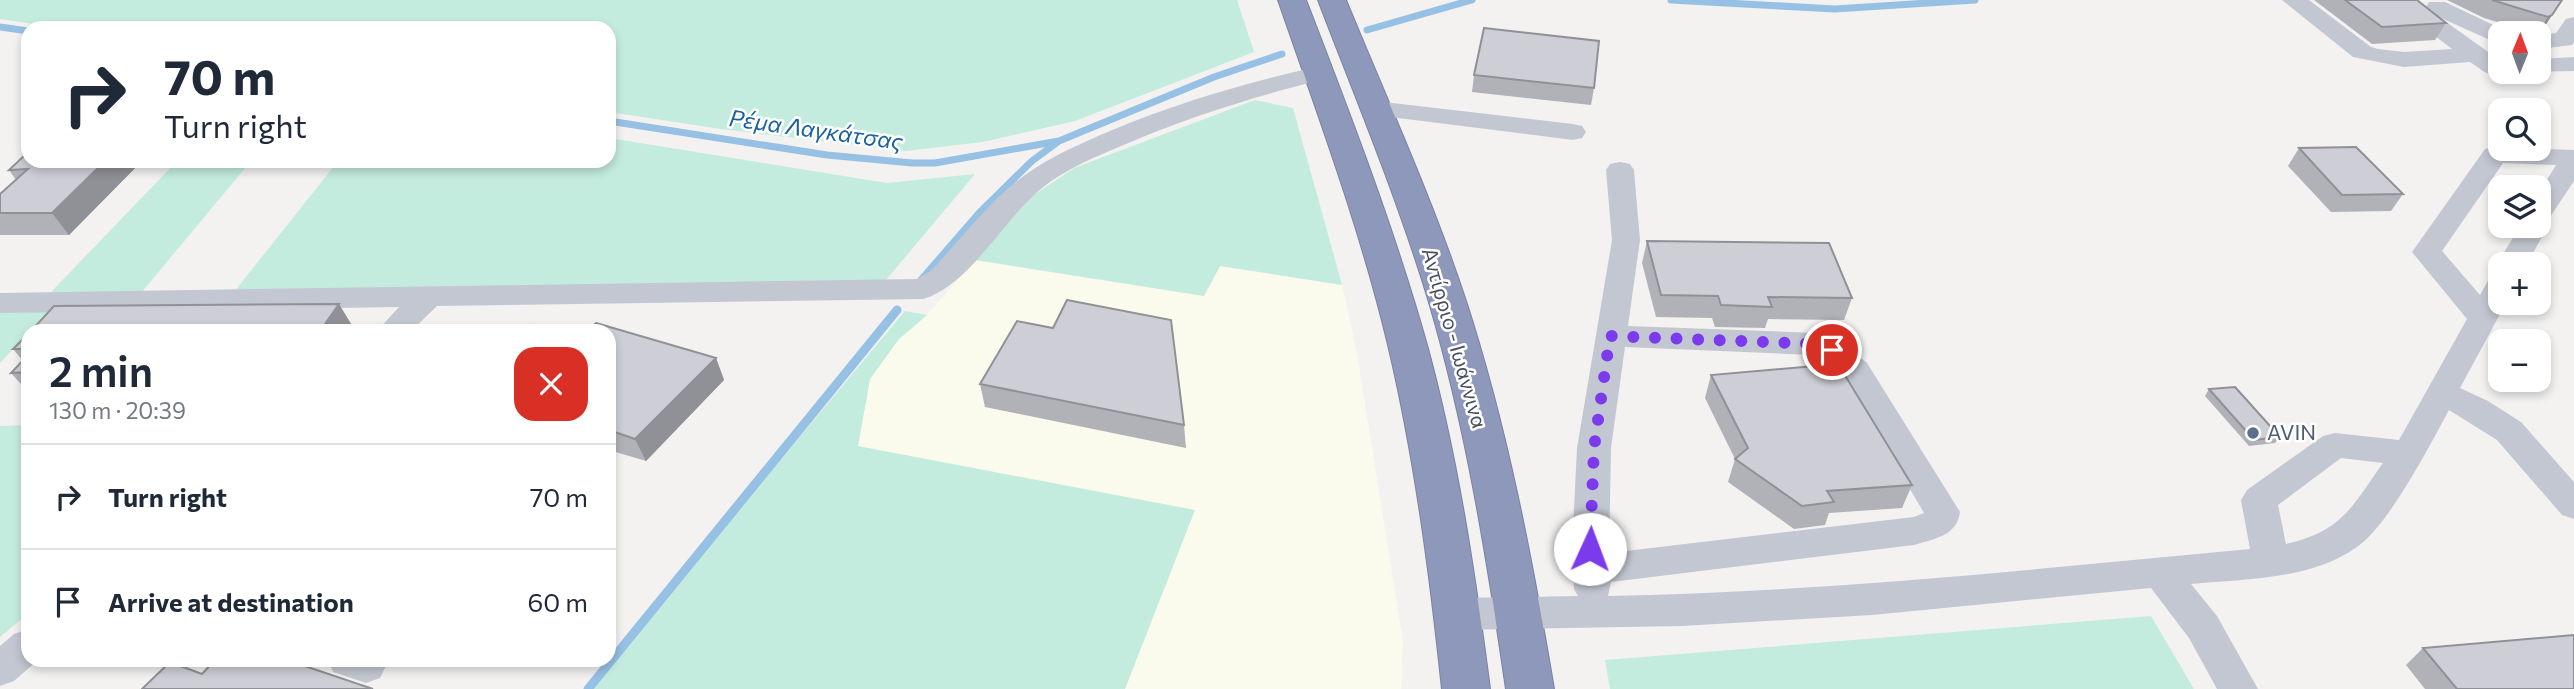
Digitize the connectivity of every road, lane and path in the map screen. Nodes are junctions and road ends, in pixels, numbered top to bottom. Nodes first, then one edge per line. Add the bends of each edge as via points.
1 (1292, 0) edge
2 (1332, 0) edge
3 (2294, 0) edge
4 (2400, 0) edge
5 (2428, 0) edge
6 (2574, 24) edge
7 (2488, 31) edge
8 (2552, 41) edge
9 (2476, 54) junction
10 (2488, 62) edge
11 (2574, 64) edge
12 (2552, 65) edge
13 (2488, 70) edge
14 (1319, 73) junction
15 (2406, 75) dead end
16 (1375, 109) junction
17 (1573, 132) dead end
18 (2574, 158) edge
19 (1620, 170) dead end
20 (2564, 193) edge
21 (2551, 205) edge
22 (428, 298) junction
23 (0, 303) edge
24 (2488, 307) edge
25 (2482, 317) junction
26 (400, 324) edge
27 (1610, 336) junction
28 (2442, 393) junction
29 (2408, 454) junction
30 (2574, 505) edge
31 (2270, 562) junction
32 (1592, 570) junction
33 (2160, 573) junction
34 (1595, 611) junction
35 (1518, 613) junction
36 (1457, 614) junction
37 (21, 651) edge
38 (0, 668) edge
39 (1466, 689) edge
40 (1530, 689) edge
41 (2238, 689) edge

1 - 14 highway
2 - 16 highway, Αντίρριο - Ιωάννινα
3 - 9 street via 2374,57 2396,60
4 - 9 street
5 - 7 street
6 - 8 street via 2563,40
9 - 10 street
11 - 12 street
13 - 15 street
14 - 22 street via 1233,94 1070,158 1033,181 942,278 923,289
14 - 36 highway via 1408,346
16 - 17 street
16 - 35 highway, Αντίρριο - Ιωάννινα via 1458,339 1502,516
18 - 20 street
18 - 25 street via 2495,155 2427,252
19 - 27 street via 1626,240
20 - 21 street
22 - 23 street
22 - 26 street
24 - 25 street
25 - 28 street
27 - 32 street via 1594,448
27 - 32 street via 1818,344 1832,350 1856,371 1942,512 1941,520 1914,531
28 - 29 street
28 - 30 street via 2509,431
29 - 31 street via 2361,522 2345,537 2311,554
29 - 31 street via 2335,445 2259,500
31 - 33 street
32 - 34 street
33 - 34 street via 1872,600
33 - 41 street via 2203,627
34 - 35 street
35 - 36 street
35 - 40 highway, Αντίρριο - Ιωάννινα
36 - 39 highway
37 - 38 street

